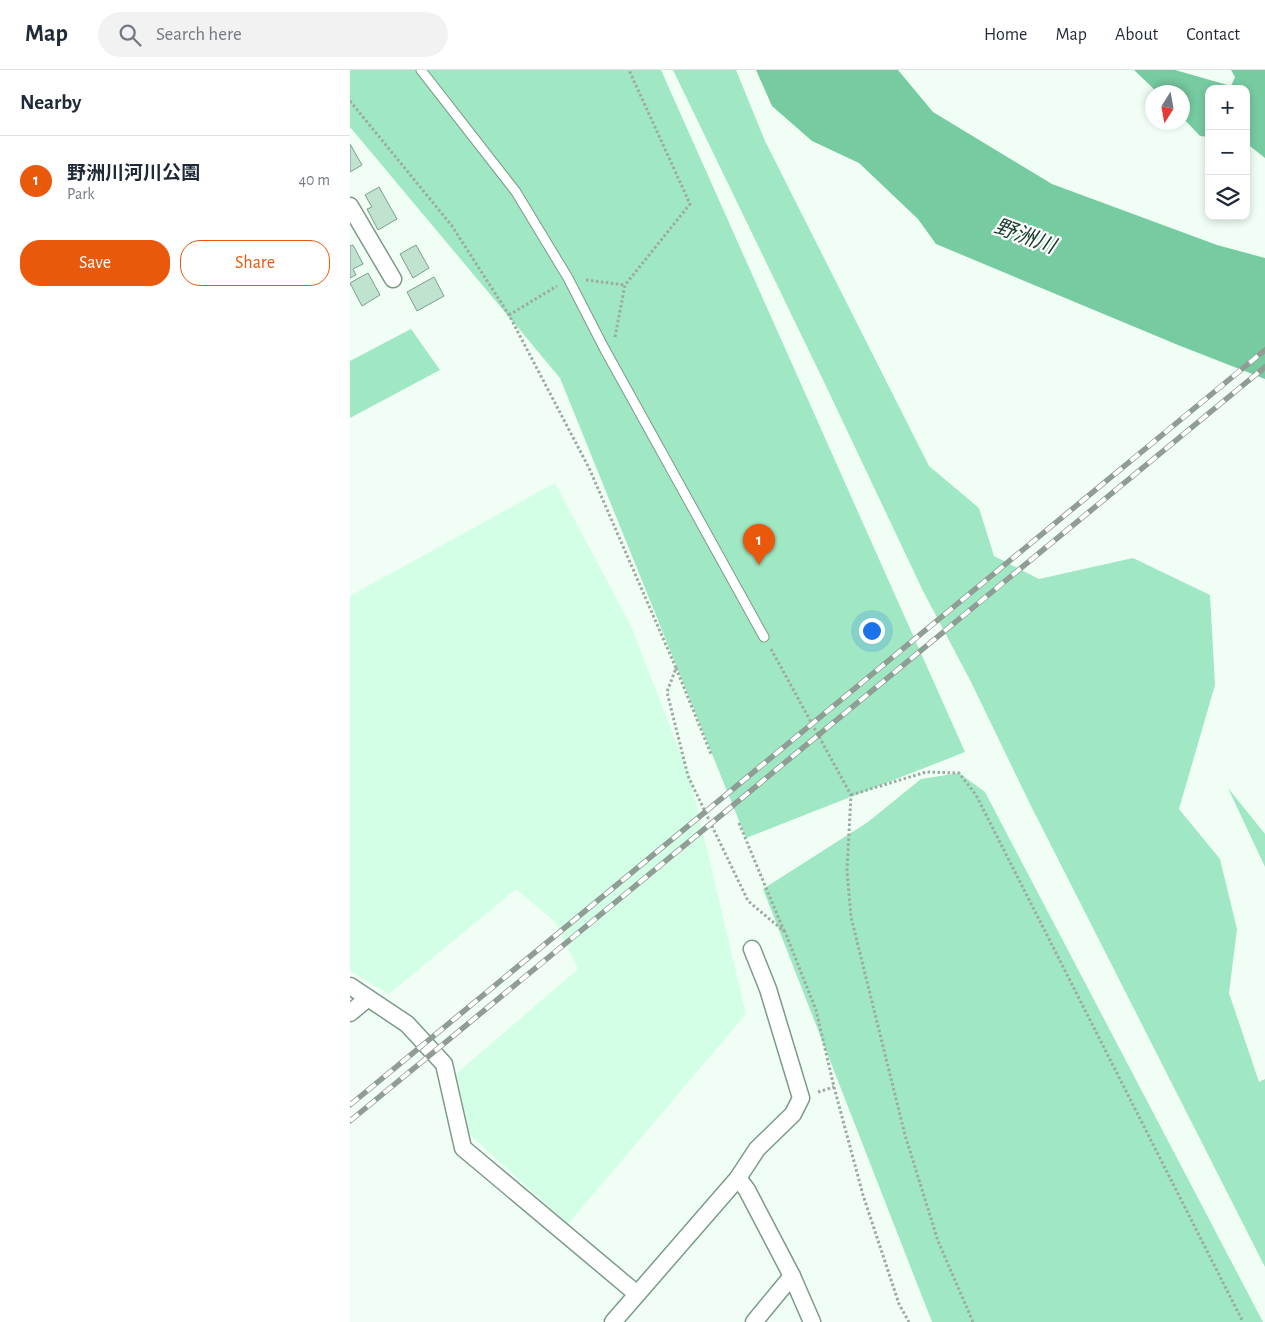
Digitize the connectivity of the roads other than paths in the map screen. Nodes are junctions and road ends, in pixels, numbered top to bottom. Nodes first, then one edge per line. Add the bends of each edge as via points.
1 (421, 70) edge
2 (353, 217) edge
3 (393, 279) dead end
4 (764, 637) road end
5 (752, 949) dead end
6 (350, 986) edge
7 (368, 998) junction
8 (350, 1013) edge
9 (738, 1178) junction
10 (792, 1276) junction
11 (637, 1294) junction
12 (613, 1322) edge
13 (754, 1322) edge
14 (812, 1322) edge

1 - 4 lane via 516,192 568,278
2 - 3 street
5 - 9 street via 768,989 801,1098 793,1114 757,1149
6 - 7 street
7 - 8 street
7 - 11 street via 407,1024 444,1064 463,1148
9 - 10 street
9 - 11 street
10 - 13 street
10 - 14 street
11 - 12 street

